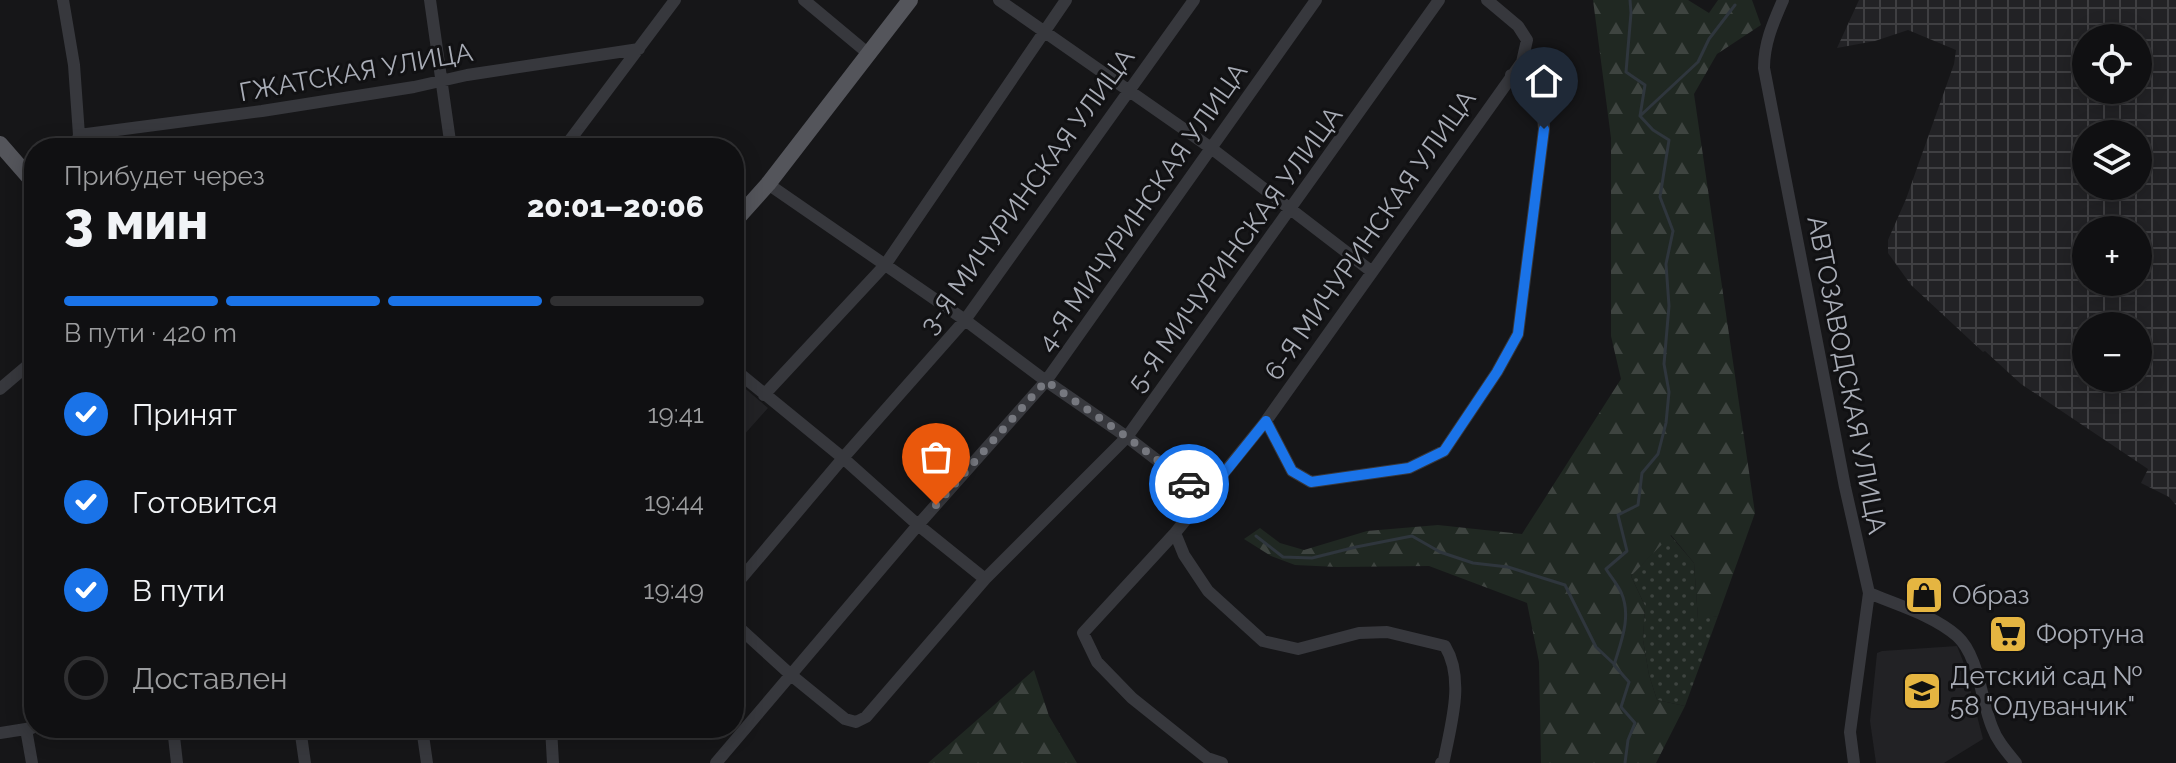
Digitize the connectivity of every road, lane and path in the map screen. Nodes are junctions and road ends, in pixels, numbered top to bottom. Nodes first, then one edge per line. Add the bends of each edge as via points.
1 (63, 0) edge
2 (430, 0) edge
3 (675, 0) edge
4 (804, 0) edge
5 (910, 0) edge
6 (999, 0) edge
7 (1066, 0) edge
8 (1194, 0) edge
9 (1316, 0) edge
10 (1439, 0) edge
11 (1487, 0) edge
12 (1783, 0) edge
13 (1044, 31) junction
14 (639, 49) junction
15 (870, 55) junction
16 (1511, 75) junction
17 (441, 81) junction
18 (1127, 91) junction
19 (77, 138) edge
20 (101, 138) edge
21 (450, 138) edge
22 (572, 138) edge
23 (0, 144) edge
24 (1211, 148) junction
25 (24, 172) edge
26 (768, 184) junction
27 (1290, 210) junction
28 (744, 211) edge
29 (885, 265) junction
30 (1371, 271) junction
31 (965, 320) junction
32 (24, 369) edge
33 (744, 378) edge
34 (1046, 381) junction
35 (0, 389) edge
36 (764, 395) junction
37 (1266, 421) junction
38 (1127, 437) junction
39 (843, 458) junction
40 (1205, 497) junction
41 (918, 525) junction
42 (1175, 533) junction
43 (744, 575) edge
44 (985, 579) junction
45 (1869, 593) junction
46 (744, 632) edge
47 (791, 675) junction
48 (24, 729) edge
49 (744, 730) edge
50 (0, 733) edge
51 (31, 738) edge
52 (174, 738) edge
53 (301, 738) edge
54 (423, 738) edge
55 (552, 738) edge
56 (737, 738) edge
57 (32, 763) edge
58 (177, 763) edge
59 (305, 763) edge
60 (427, 763) edge
61 (553, 763) edge
62 (716, 763) edge
63 (1222, 763) edge
64 (1441, 763) edge
65 (1854, 763) edge
66 (2016, 763) edge

1 - 19 street via 74,65
2 - 17 street
3 - 14 street
4 - 15 street
5 - 15 main road
6 - 13 street
7 - 13 street
8 - 18 street, 3-Я МИЧУРИНСКАЯ УЛИЦА
9 - 24 street, 4-Я МИЧУРИНСКАЯ УЛИЦА
10 - 27 street, 5-Я МИЧУРИНСКАЯ УЛИЦА
11 - 16 street, 6-Я МИЧУРИНСКАЯ УЛИЦА via 1527,40 1522,62
12 - 45 street, АВТОЗАВОДСКАЯ УЛИЦА via 1764,50 1764,68
13 - 18 street
13 - 29 street
14 - 17 street, ГЖАТСКАЯ УЛИЦА
14 - 22 street
15 - 26 main road
16 - 30 street, 6-Я МИЧУРИНСКАЯ УЛИЦА
16 - 37 street via 1542,99 1544,129 1518,334 1444,451 1409,468 1311,482 1292,471
17 - 20 street, ГЖАТСКАЯ УЛИЦА
17 - 21 street
18 - 24 street
18 - 31 street, 3-Я МИЧУРИНСКАЯ УЛИЦА
23 - 25 main road
24 - 27 street
24 - 34 street, 4-Я МИЧУРИНСКАЯ УЛИЦА
26 - 28 main road
26 - 29 street
27 - 30 street
27 - 38 street, 5-Я МИЧУРИНСКАЯ УЛИЦА
29 - 31 street
29 - 36 street
30 - 37 street, 6-Я МИЧУРИНСКАЯ УЛИЦА
31 - 34 street
31 - 39 street, 3-Я МИЧУРИНСКАЯ УЛИЦА
32 - 35 street
33 - 36 street
34 - 38 street
34 - 41 street, 4-Я МИЧУРИНСКАЯ УЛИЦА
36 - 39 street
37 - 40 street, 6-Я МИЧУРИНСКАЯ УЛИЦА
38 - 40 street
38 - 44 street, 5-Я МИЧУРИНСКАЯ УЛИЦА
39 - 41 street
39 - 43 street, 3-Я МИЧУРИНСКАЯ УЛИЦА
40 - 42 street, 6-Я МИЧУРИНСКАЯ УЛИЦА
41 - 44 street
41 - 47 street, 4-Я МИЧУРИНСКАЯ УЛИЦА
42 - 63 street, 6-Я МИЧУРИНСКАЯ УЛИЦА via 1083,633 1097,662 1132,698 1207,758
42 - 64 street via 1208,591 1263,641 1298,649 1359,633 1387,632 1445,646 1453,661 1454,706
44 - 47 street, 5-Я МИЧУРИНСКАЯ УЛИЦА via 866,717 856,722 845,719
45 - 65 street, АВТОЗАВОДСКАЯ УЛИЦА via 1850,732
45 - 66 street via 1943,625 1960,638 1972,659 1992,727
46 - 47 street
47 - 49 street, 4-Я МИЧУРИНСКАЯ УЛИЦА
48 - 50 street
51 - 57 street
52 - 58 street
53 - 59 street
54 - 60 street
55 - 61 street
56 - 62 street, 4-Я МИЧУРИНСКАЯ УЛИЦА

